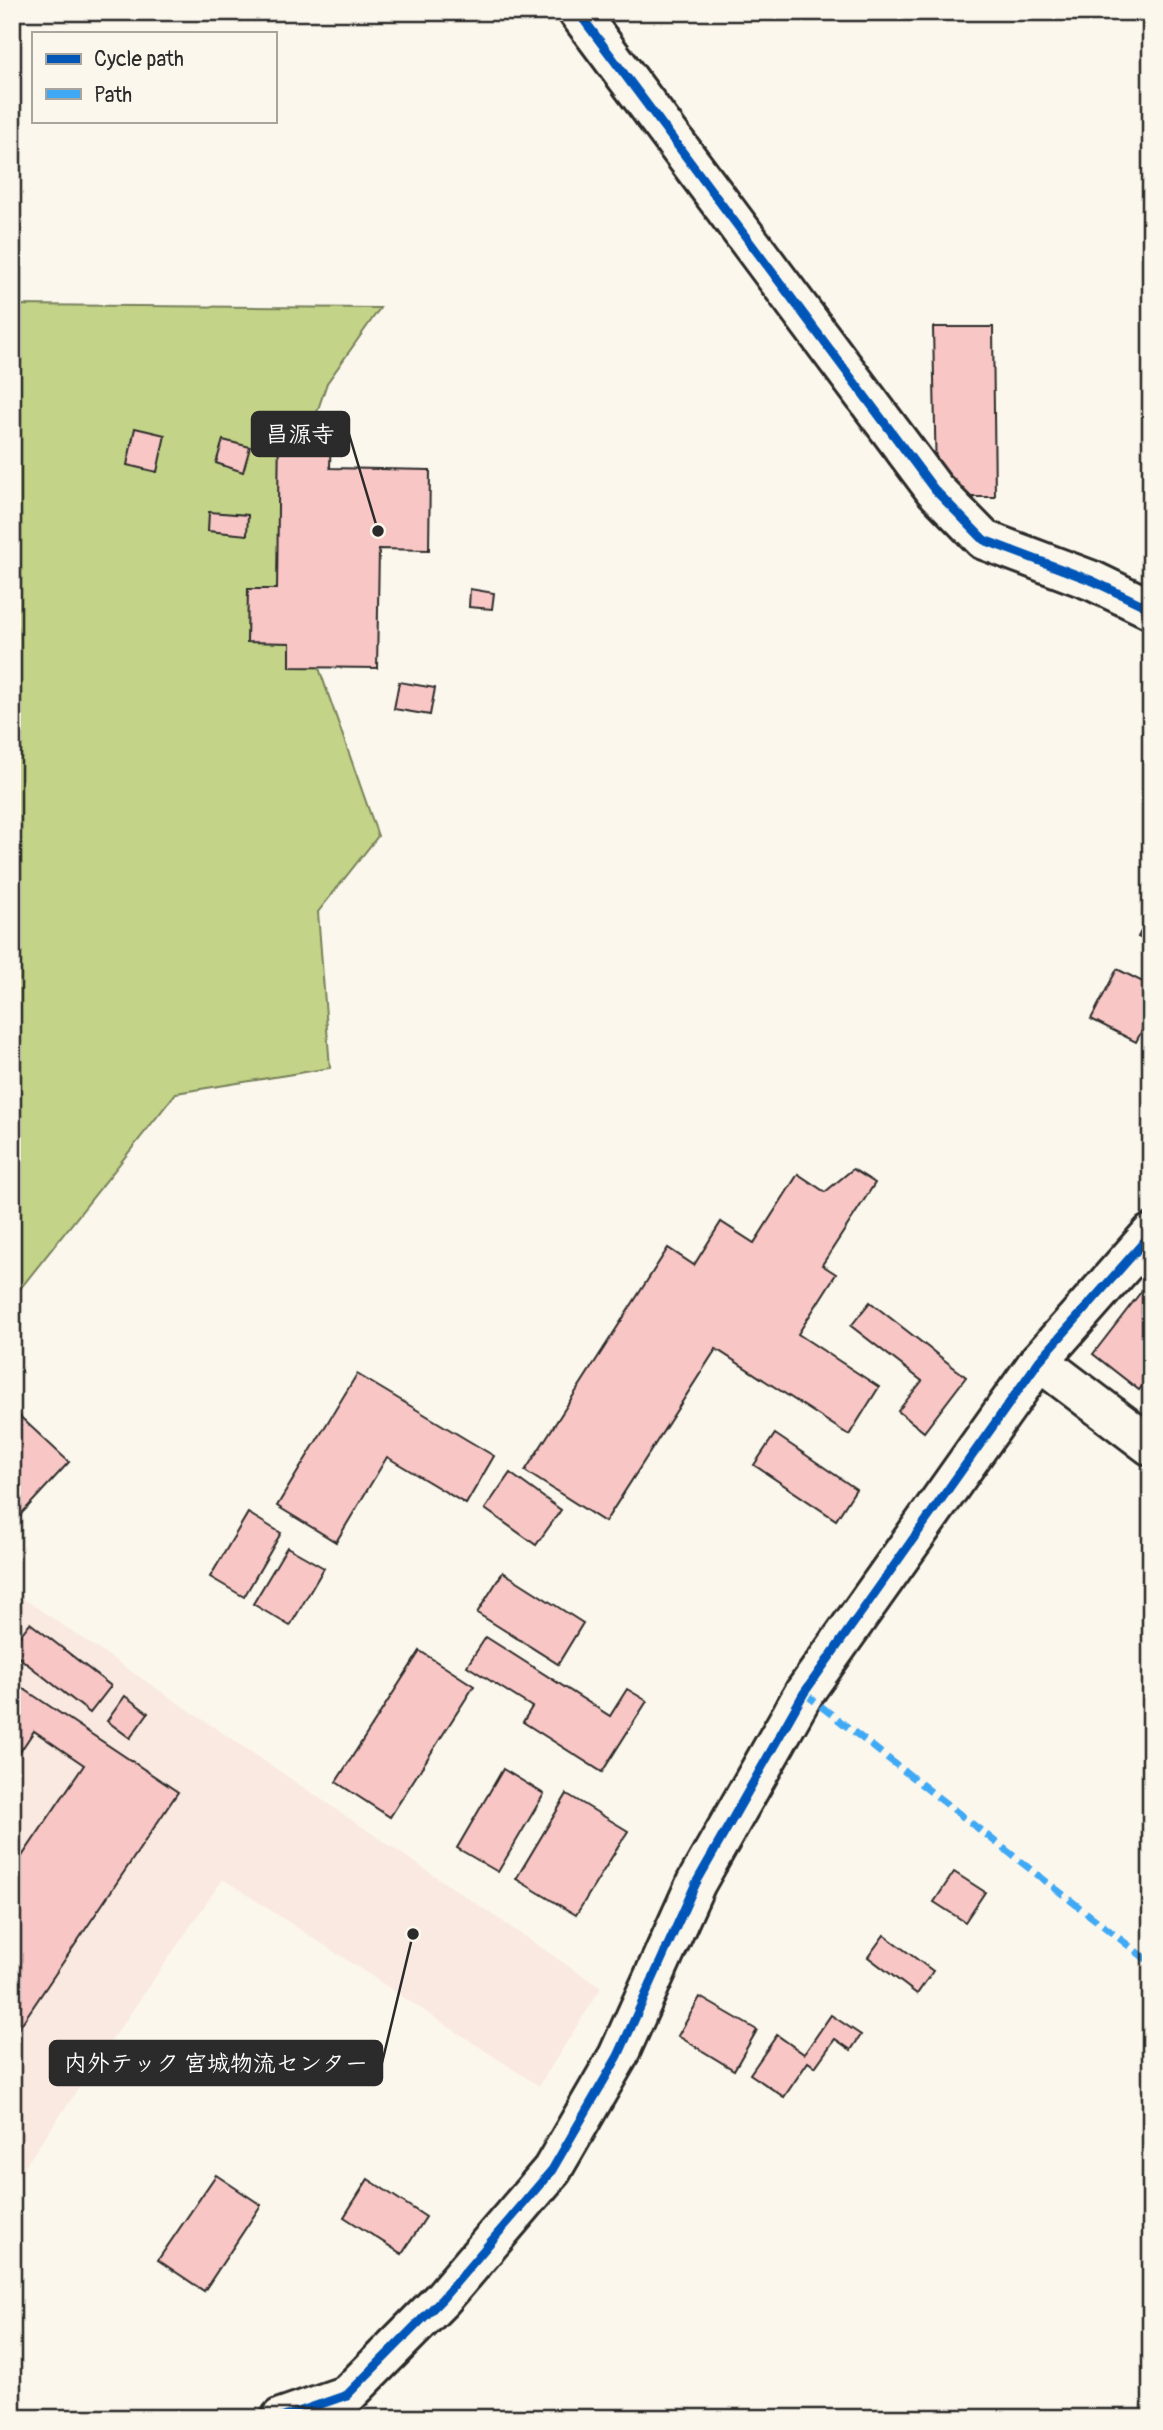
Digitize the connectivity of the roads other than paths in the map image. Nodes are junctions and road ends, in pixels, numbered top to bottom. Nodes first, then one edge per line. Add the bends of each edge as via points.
1 (578, 12) edge
2 (1151, 609) edge
3 (1151, 1234) edge
4 (1040, 1361) junction
5 (1151, 1446) edge
6 (281, 2418) edge

1 - 2 street via 934,489 984,540 1093,581
3 - 4 street
4 - 5 street
4 - 6 street via 804,1693 696,1883 618,2056 552,2170 442,2299 347,2395

